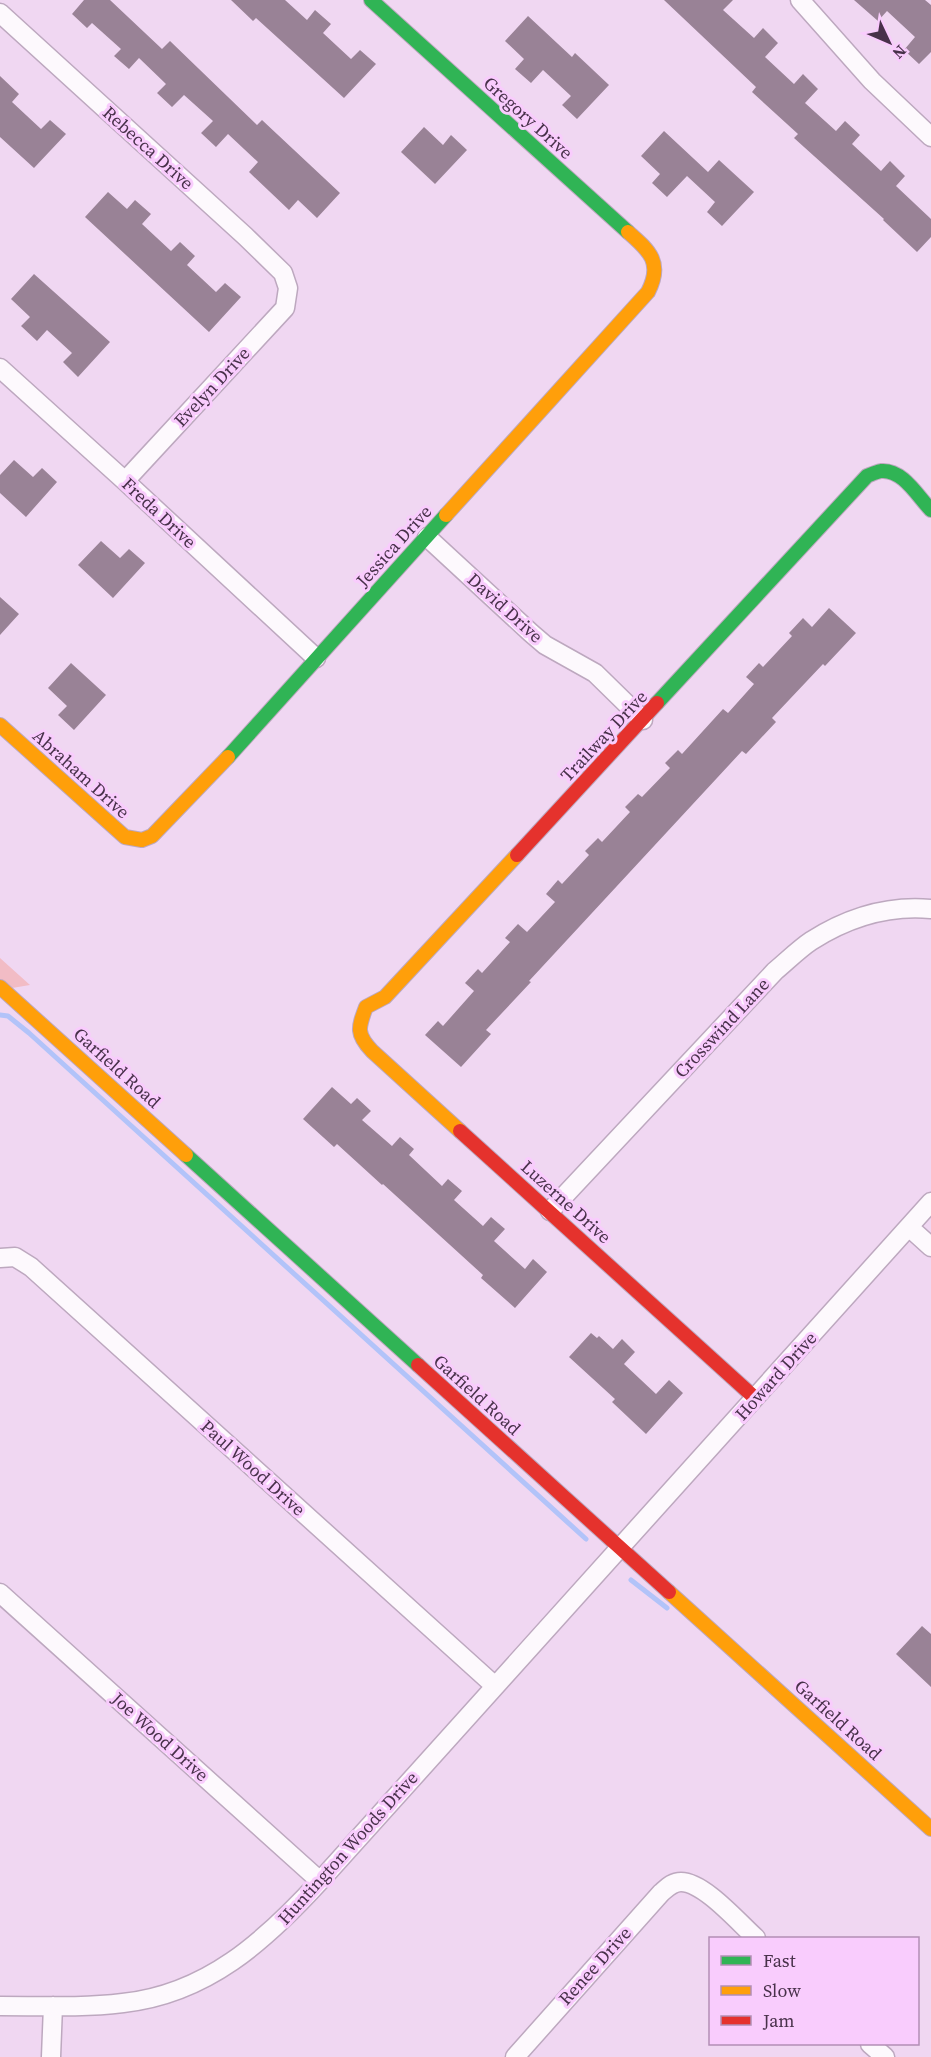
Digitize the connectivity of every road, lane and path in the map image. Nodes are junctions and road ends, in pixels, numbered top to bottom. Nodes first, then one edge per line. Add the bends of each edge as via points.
1 (371, 0) edge
2 (800, 0) edge
3 (0, 13) edge
4 (931, 137) edge
5 (656, 266) joint
6 (288, 288) joint
7 (0, 368) edge
8 (125, 481) junction
9 (931, 510) edge
10 (426, 537) junction
11 (316, 658) junction
12 (643, 720) junction
13 (0, 725) edge
14 (142, 840) joint
15 (931, 909) edge
16 (0, 987) edge
17 (358, 1029) joint
18 (931, 1202) edge
19 (550, 1211) junction
20 (910, 1228) junction
21 (931, 1247) edge
22 (4, 1257) edge
23 (755, 1398) junction
24 (620, 1548) junction
25 (0, 1593) edge
26 (495, 1686) junction
27 (931, 1829) edge
28 (320, 1881) junction
29 (755, 1937) edge
30 (0, 2006) edge
31 (53, 2006) junction
32 (872, 2045) edge
33 (51, 2057) edge
34 (515, 2057) edge
35 (885, 2057) edge

1 - 5 street, Gregory Drive via 638,241
2 - 4 street via 872,81
3 - 6 street, Rebecca Drive via 245,236 283,273
5 - 10 street, Jessica Drive via 655,281 648,292
6 - 8 street, Evelyn Drive via 285,309
7 - 8 street, Freda Drive
8 - 11 street, Freda Drive
9 - 12 street, Trailway Drive via 892,472 867,476
10 - 11 street, Jessica Drive
10 - 12 street, David Drive via 545,645 595,673
11 - 14 street, Jessica Drive via 173,816
12 - 17 street, Trailway Drive via 385,997 366,1007
13 - 14 street, Abraham Drive via 125,837
15 - 19 street, Crosswind Lane via 888,909 851,921 811,941 775,971
16 - 24 street, Garfield Road
17 - 19 street, Luzerne Drive via 360,1039 372,1051
18 - 20 street, Howard Drive
19 - 23 street, Luzerne Drive
20 - 21 street
20 - 23 street, Howard Drive
22 - 26 street, Paul Wood Drive via 15,1257 31,1267
23 - 24 street, Howard Drive
24 - 26 street, Huntington Woods Drive
24 - 27 street, Garfield Road
25 - 28 street, Joe Wood Drive
26 - 28 street, Huntington Woods Drive
28 - 31 street, Huntington Woods Drive via 271,1932 204,1978 143,2000
29 - 34 street, Renee Drive via 693,1884 671,1884
30 - 31 street, Huntington Woods Drive
31 - 33 street
32 - 35 street

